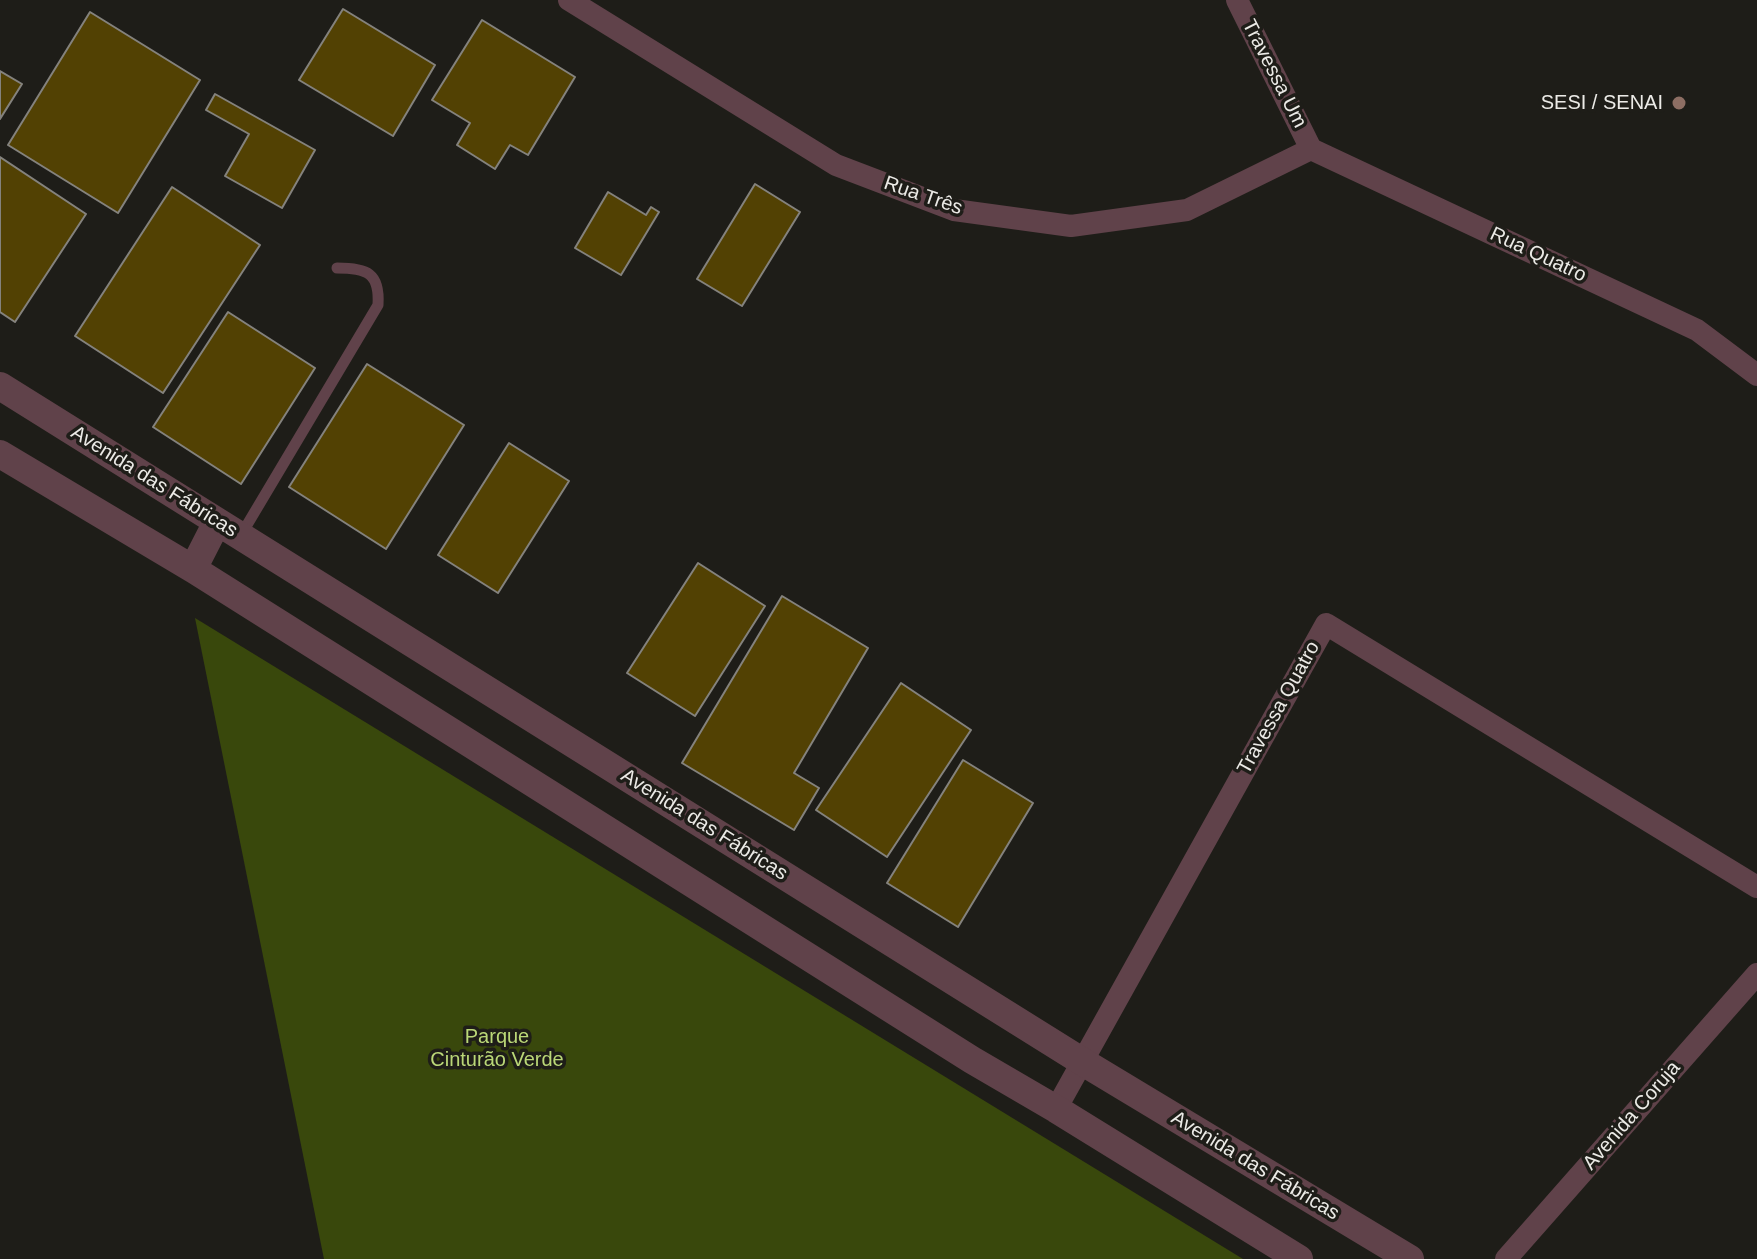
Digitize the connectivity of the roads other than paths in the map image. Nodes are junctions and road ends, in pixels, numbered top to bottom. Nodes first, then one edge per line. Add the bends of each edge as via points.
1 (569, 0) edge
2 (1237, 0) edge
3 (1311, 149) junction
4 (337, 268) dead end
5 (1757, 375) edge
6 (0, 386) edge
7 (0, 454) edge
8 (229, 529) junction
9 (193, 569) junction
10 (1757, 887) edge
11 (1757, 974) edge
12 (1083, 1062) junction
13 (1056, 1109) junction
14 (1299, 1259) edge
15 (1410, 1259) edge
16 (1506, 1259) edge

1 - 3 street, Rua Três via 836,165 954,210 1071,226 1187,210
2 - 3 street, Travessa Um
3 - 5 street, Rua Quatro via 1697,330
4 - 8 lane via 357,268 373,277 379,287 378,305
6 - 8 street, Avenida das Fábricas
7 - 9 street
8 - 9 street
8 - 12 street, Avenida das Fábricas
9 - 13 street
10 - 12 street, Travessa Quatro via 1326,624
11 - 16 street, Avenida Coruja
12 - 13 street, Travessa Quatro
12 - 15 street, Avenida das Fábricas
13 - 14 street

